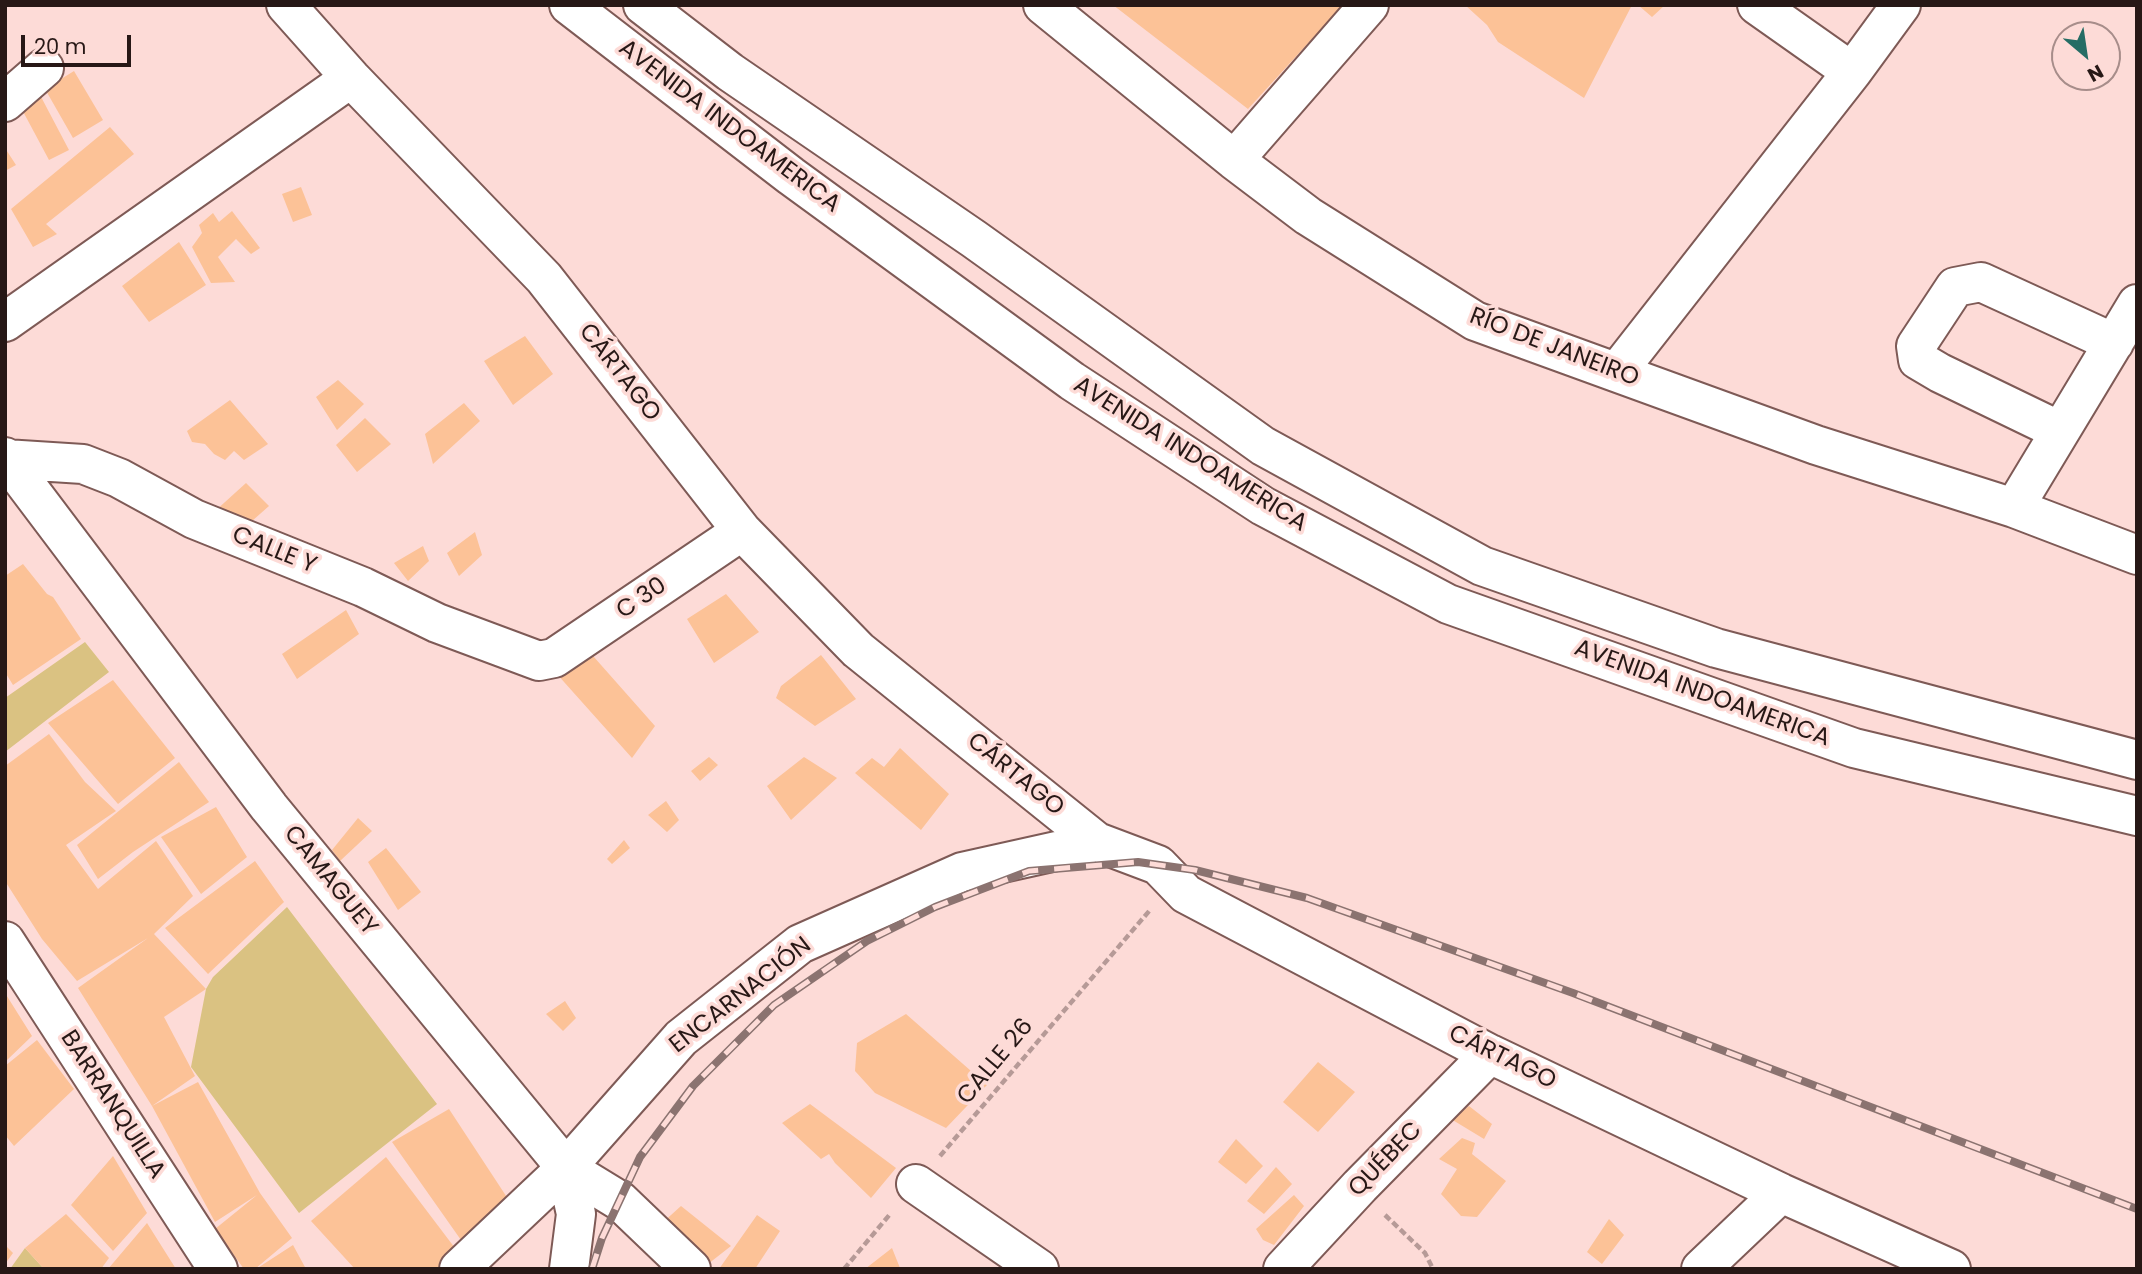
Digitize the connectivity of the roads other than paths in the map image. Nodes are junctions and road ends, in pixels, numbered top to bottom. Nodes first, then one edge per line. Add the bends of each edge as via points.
1 (286, 5) edge
2 (569, 5) edge
3 (643, 5) edge
4 (1043, 5) edge
5 (1368, 5) edge
6 (1757, 5) edge
7 (1901, 5) edge
8 (44, 68) dead end
9 (1852, 72) junction
10 (351, 78) junction
11 (5, 102) edge
12 (1234, 160) junction
13 (2137, 304) edge
14 (5, 322) edge
15 (2114, 343) junction
16 (1618, 372) junction
17 (2060, 431) junction
18 (6, 458) edge
19 (2014, 508) junction
20 (742, 531) junction
21 (2137, 555) edge
22 (540, 661) joint
23 (2137, 760) edge
24 (2137, 816) edge
25 (1097, 842) junction
26 (5, 941) edge
27 (1490, 1054) junction
28 (566, 1168) junction
29 (916, 1184) road end
30 (1781, 1193) junction
31 (219, 1269) edge
32 (459, 1269) edge
33 (569, 1269) edge
34 (691, 1269) edge
35 (1039, 1269) edge
36 (1283, 1269) edge
37 (1701, 1269) edge
38 (1951, 1269) edge

1 - 10 street, CÁRTAGO
2 - 24 street, AVENIDA INDOAMERICA via 791,176 1072,381 1263,506 1448,604 1854,748
3 - 23 street, AVENIDA INDOAMERICA via 730,72 1263,446 1482,566 1716,648
4 - 12 street, RÍO DE JANEIRO
5 - 12 street
6 - 9 street
7 - 9 street
8 - 11 street
9 - 16 street
10 - 14 street
10 - 20 street, CÁRTAGO via 544,278
12 - 16 street, RÍO DE JANEIRO via 1308,216 1475,321
13 - 15 street
15 - 17 street
15 - 17 street via 1981,282 1955,287 1916,346 1918,360 1940,373
16 - 19 street, RÍO DE JANEIRO via 1816,445
17 - 19 street
18 - 22 street, CALLE Y via 83,464 194,519
18 - 28 street, CAMAGUEY via 269,807
19 - 21 street, RÍO DE JANEIRO
20 - 22 street, C 30 via 554,658
20 - 25 street, CÁRTAGO via 858,650
25 - 27 street, CÁRTAGO via 1157,865 1186,894
25 - 28 street, ENCARNACIÓN via 962,872 800,944 681,1038
26 - 31 street, BARRANQUILLA
27 - 30 street, CÁRTAGO
27 - 36 street, QUÉBEC
28 - 32 street, ENCARNACIÓN
28 - 33 street via 576,1214
28 - 34 street, CAMAGUEY via 620,1201
29 - 35 street
30 - 37 street
30 - 38 street, CÁRTAGO

